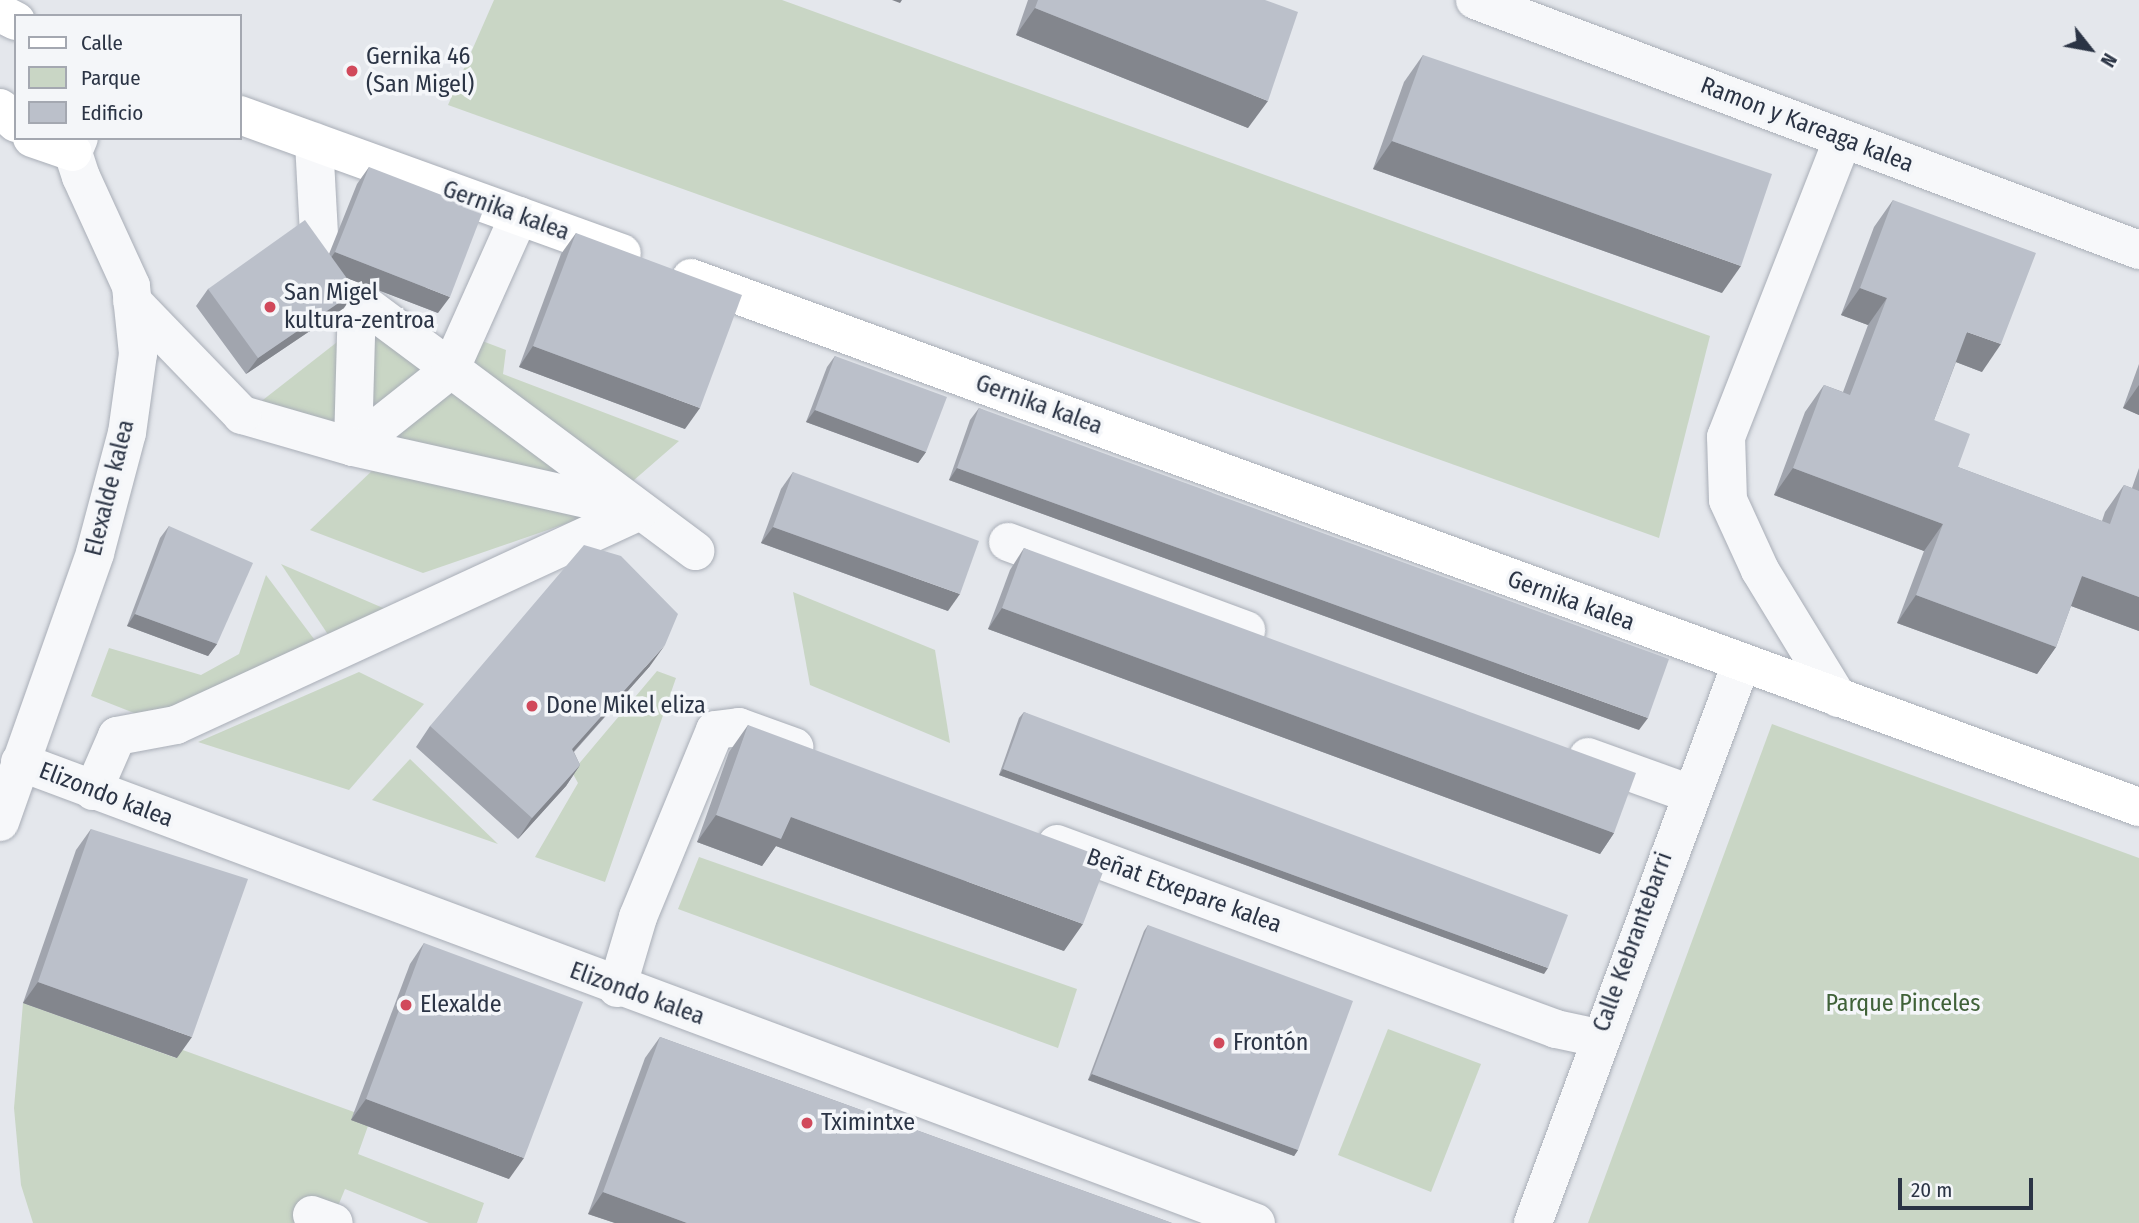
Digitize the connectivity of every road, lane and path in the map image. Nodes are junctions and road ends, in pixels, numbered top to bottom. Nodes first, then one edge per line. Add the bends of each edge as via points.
1 (1475, 0) edge
2 (0, 108) edge
3 (242, 116) edge
4 (14, 121) edge
5 (1843, 139) junction
6 (45, 140) edge
7 (314, 142) junction
8 (76, 145) edge
9 (519, 216) junction
10 (2139, 250) edge
11 (132, 301) junction
12 (357, 301) junction
13 (450, 370) junction
14 (353, 447) junction
15 (640, 511) junction
16 (1008, 542) dead end
17 (695, 551) dead end
18 (1279, 642) edge
19 (1741, 664) junction
20 (1838, 698) junction
21 (1549, 743) edge
22 (830, 761) edge
23 (20, 762) junction
24 (93, 791) junction
25 (1688, 793) junction
26 (2139, 807) edge
27 (0, 822) edge
28 (1025, 832) edge
29 (617, 988) junction
30 (1598, 1038) junction
31 (1243, 1221) edge
32 (1533, 1223) edge

1 - 5 street, Ramon y Kareaga kalea
2 - 4 main road
3 - 7 main road, Gernika kalea
5 - 10 street, Ramon y Kareaga kalea
5 - 20 street via 1726,437 1728,500 1760,570
6 - 8 main road
7 - 9 main road, Gernika kalea
7 - 12 street via 321,272
8 - 11 street, Elexalde kalea
9 - 13 street
9 - 19 main road, Gernika kalea
11 - 14 street via 242,415
11 - 23 street, Elexalde kalea via 138,354 127,433 95,553
12 - 13 street
12 - 14 street
13 - 14 street
13 - 15 street
14 - 15 street
15 - 17 street
15 - 24 street via 176,725 117,736
16 - 18 street
19 - 20 main road, Gernika kalea
19 - 25 street, Calle Kebrantebarri
20 - 26 main road, Gernika kalea
21 - 25 street
22 - 29 street via 740,727 715,730 638,917
23 - 24 street, Elizondo kalea
23 - 27 street, Elexalde kalea
24 - 29 street, Elizondo kalea
25 - 30 street, Calle Kebrantebarri
28 - 30 street, Beñat Etxepare kalea via 1556,1029
29 - 31 street, Elizondo kalea
30 - 32 street, Calle Kebrantebarri

